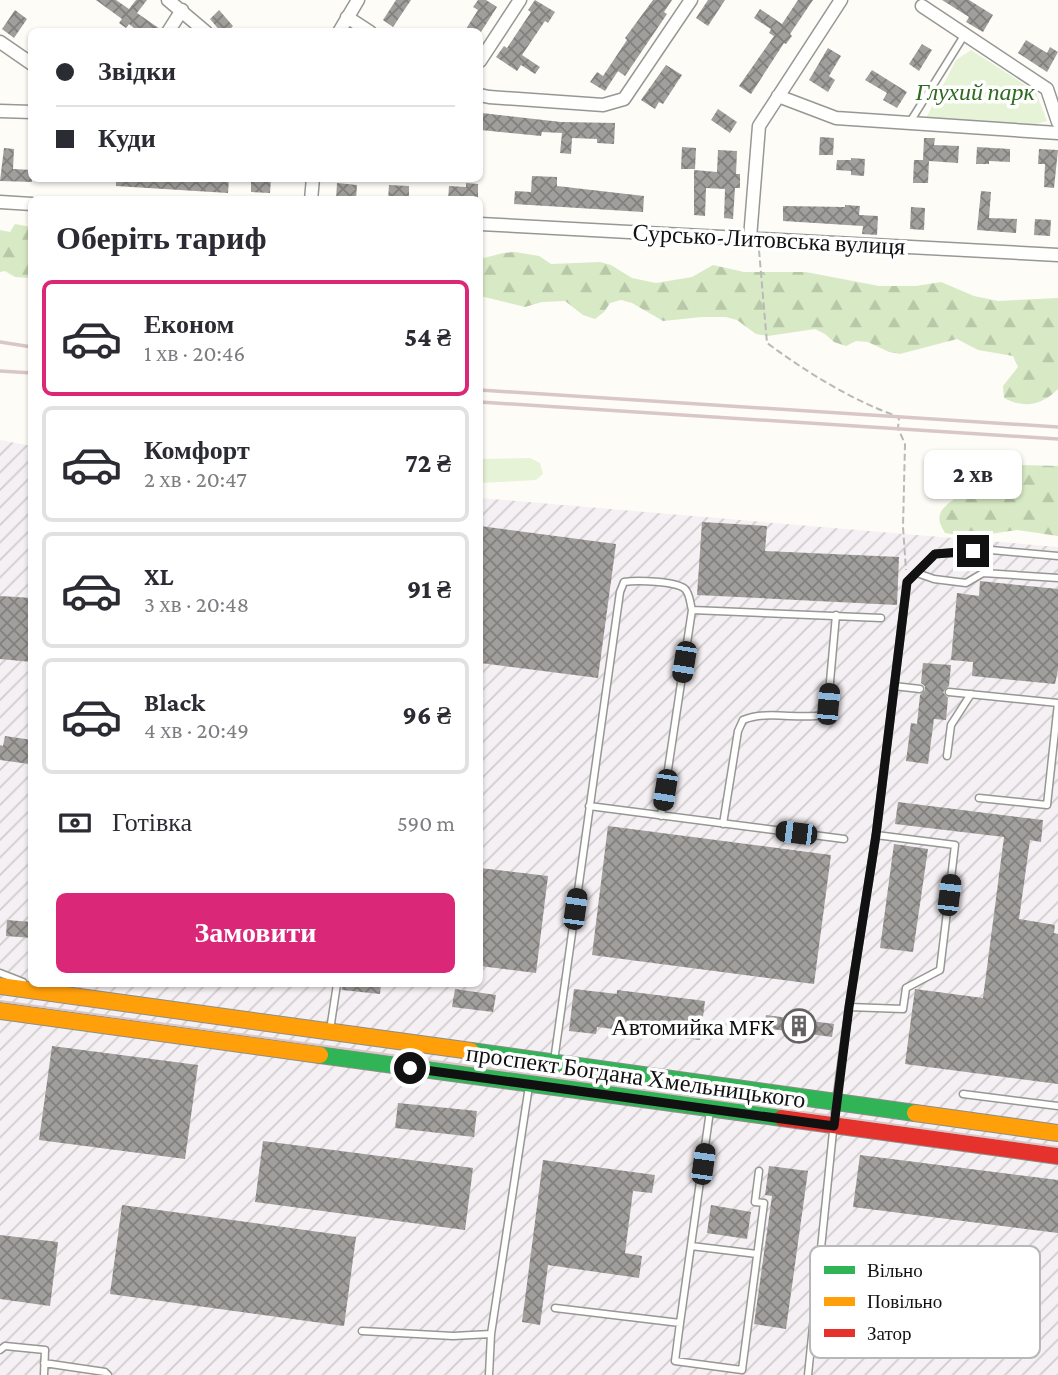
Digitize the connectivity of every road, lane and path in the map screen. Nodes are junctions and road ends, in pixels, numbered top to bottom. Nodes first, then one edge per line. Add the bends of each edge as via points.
1 (168, 0) edge
2 (358, 0) edge
3 (520, 0) edge
4 (691, 0) edge
5 (841, 0) edge
6 (922, 6) dead end
7 (183, 10) junction
8 (347, 17) junction
9 (172, 28) edge
10 (202, 28) edge
11 (341, 28) edge
12 (364, 28) edge
13 (965, 34) junction
14 (0, 43) edge
15 (483, 56) edge
16 (28, 61) edge
17 (483, 96) edge
18 (778, 96) junction
19 (0, 111) edge
20 (28, 112) edge
21 (1058, 121) edge
22 (909, 124) junction
23 (1058, 133) edge
24 (0, 202) edge
25 (28, 204) edge
26 (483, 224) edge
27 (754, 238) junction
28 (1058, 255) edge
29 (1058, 556) edge
30 (917, 573) junction
31 (1058, 578) edge
32 (907, 582) junction
33 (692, 610) junction
34 (836, 615) junction
35 (881, 618) dead end
36 (894, 686) junction
37 (920, 689) dead end
38 (949, 692) dead end
39 (971, 694) junction
40 (1058, 703) edge
41 (947, 755) dead end
42 (979, 797) dead end
43 (589, 806) junction
44 (661, 816) junction
45 (723, 824) junction
46 (876, 835) junction
47 (844, 839) dead end
48 (0, 976) edge
49 (28, 986) edge
50 (32, 987) edge
51 (336, 987) edge
52 (70, 990) edge
53 (849, 1007) junction
54 (0, 1011) edge
55 (329, 1032) junction
56 (554, 1063) junction
57 (529, 1084) junction
58 (963, 1094) dead end
59 (836, 1102) junction
60 (1058, 1106) edge
61 (710, 1109) junction
62 (834, 1126) junction
63 (1058, 1133) edge
64 (1058, 1156) edge
65 (759, 1171) dead end
66 (691, 1246) junction
67 (821, 1246) edge
68 (757, 1254) junction
69 (555, 1308) dead end
70 (680, 1323) junction
71 (362, 1331) dead end
72 (491, 1334) junction
73 (0, 1350) edge
74 (810, 1356) edge
75 (44, 1363) junction
76 (44, 1375) edge
77 (108, 1375) edge
78 (489, 1375) edge
79 (808, 1375) edge

1 - 7 street
2 - 8 street
3 - 15 street
4 - 17 street via 624,99 603,105
5 - 18 street
6 - 13 street
7 - 9 street
7 - 10 street
8 - 11 street
8 - 12 street
13 - 21 street via 1047,89
13 - 22 lane
14 - 16 street
18 - 22 street via 836,118
18 - 27 street via 759,126
19 - 20 street
22 - 23 street
24 - 25 street
26 - 27 street, Сурсько-Литовська вулиця
27 - 28 street, Сурсько-Литовська вулиця
27 - 32 path via 767,343 840,390 899,417 905,444
29 - 30 lane via 991,550 935,554
30 - 31 lane via 966,583 983,573
30 - 32 lane
32 - 36 lane
33 - 34 lane
33 - 43 lane via 687,591 679,585 625,582
33 - 44 lane
34 - 35 lane
34 - 45 lane via 824,715 743,720 737,731
36 - 37 lane
36 - 46 lane
38 - 39 lane
39 - 40 lane
39 - 41 lane via 951,725
40 - 42 lane via 1047,805
43 - 44 lane
43 - 56 lane
44 - 45 lane
45 - 47 lane
46 - 53 lane
46 - 53 lane via 955,845 940,970 906,988 904,1009
48 - 49 main road, проспект Богдана Хмельницького
50 - 52 main road, проспект Богдана Хмельницького via 50,993
51 - 55 lane
52 - 55 main road, проспект Богдана Хмельницького
53 - 59 lane
54 - 57 main road, проспект Богдана Хмельницького
55 - 56 main road, проспект Богдана Хмельницького
56 - 59 main road, проспект Богдана Хмельницького
57 - 61 main road, проспект Богдана Хмельницького
57 - 72 lane
58 - 60 lane
59 - 62 lane
59 - 63 main road, проспект Богдана Хмельницького
61 - 62 main road, проспект Богдана Хмельницького
61 - 66 lane
62 - 64 main road, проспект Богдана Хмельницького
62 - 67 lane
65 - 68 lane via 755,1202 764,1203
66 - 68 lane
66 - 70 lane
68 - 70 lane via 742,1370 675,1361
69 - 70 lane
71 - 72 lane
72 - 78 lane
73 - 75 lane via 5,1346 45,1350
74 - 79 lane
75 - 76 lane
75 - 77 lane

